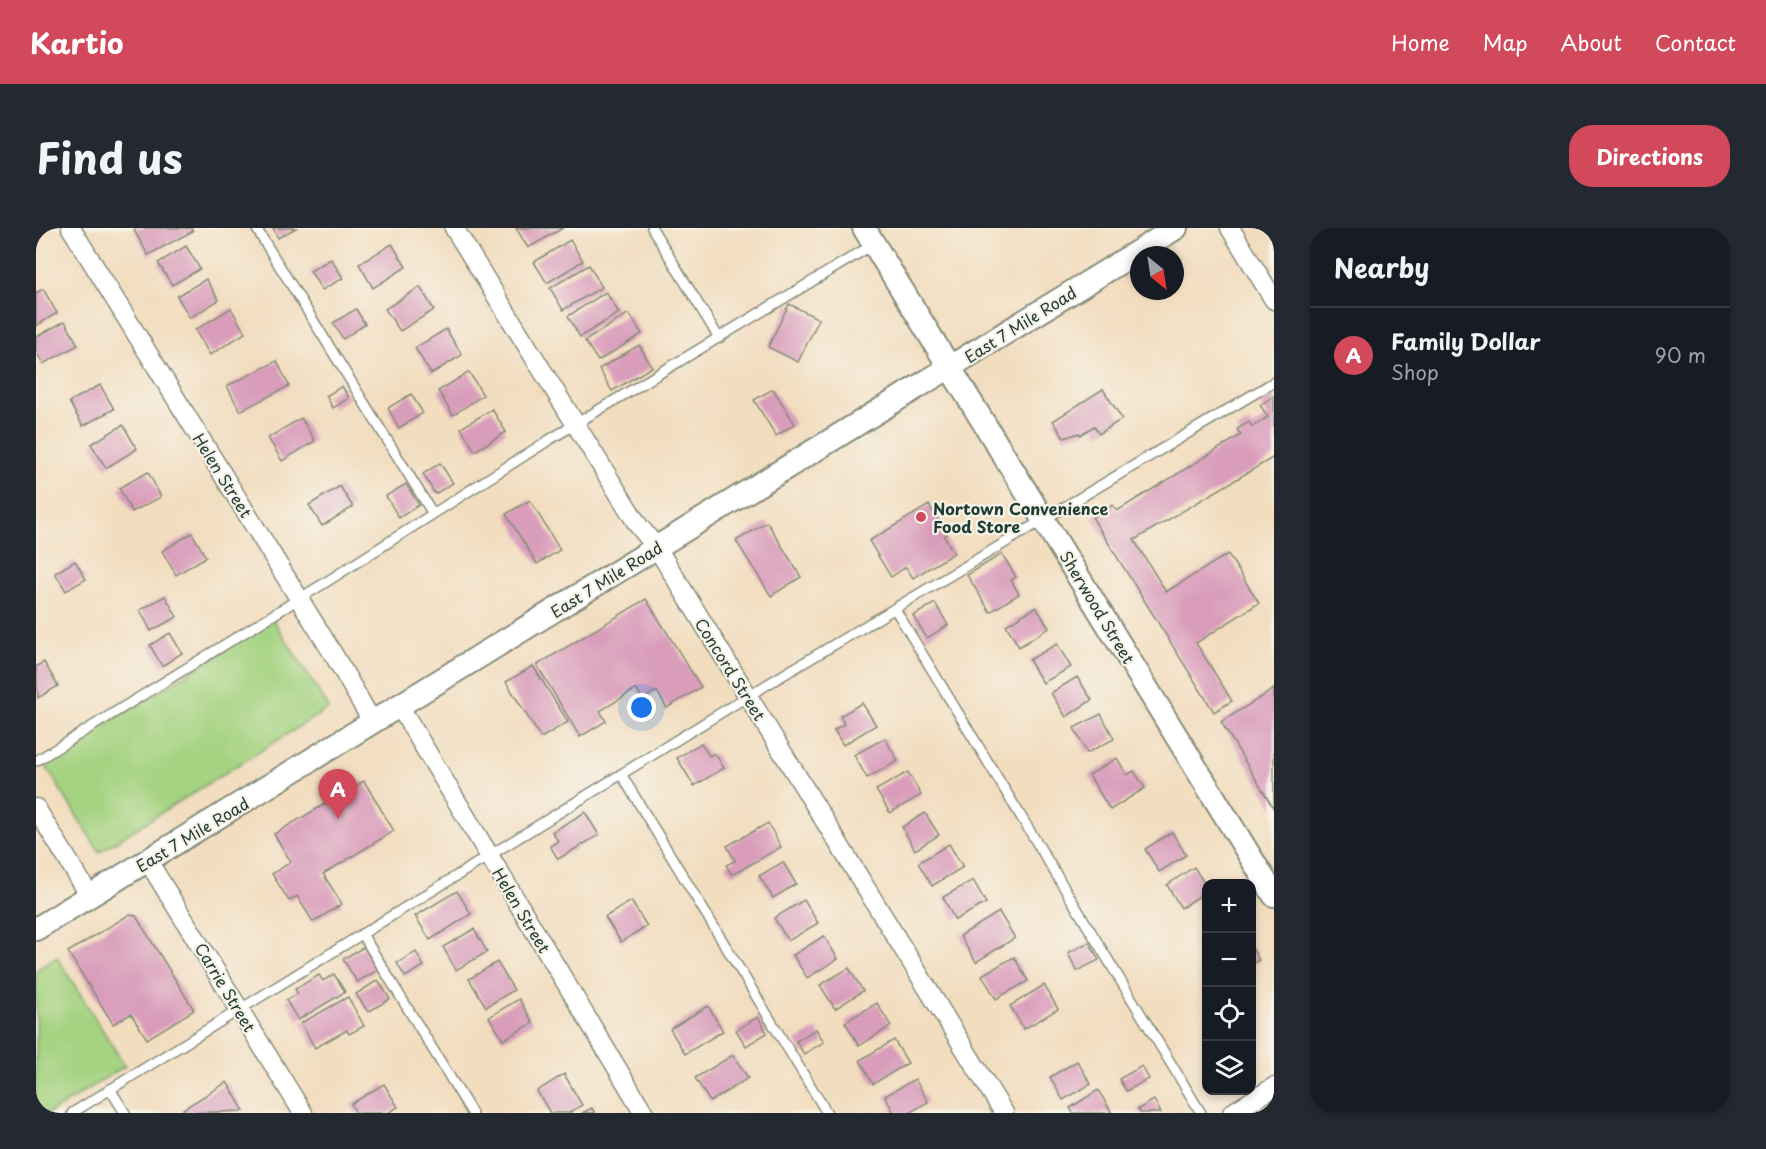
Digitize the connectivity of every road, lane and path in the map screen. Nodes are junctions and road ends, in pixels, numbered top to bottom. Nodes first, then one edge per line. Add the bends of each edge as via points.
1 (71, 228) edge
2 (256, 228) edge
3 (454, 228) edge
4 (652, 228) edge
5 (1176, 228) edge
6 (1230, 228) edge
7 (869, 236) edge
8 (1274, 300) edge
9 (720, 338) junction
10 (950, 366) junction
11 (1274, 382) edge
12 (576, 425) junction
13 (433, 514) junction
14 (1045, 521) junction
15 (657, 548) junction
16 (299, 598) junction
17 (895, 609) junction
18 (748, 696) junction
19 (400, 707) junction
20 (373, 723) junction
21 (36, 761) edge
22 (621, 774) junction
23 (36, 808) edge
24 (489, 855) junction
25 (148, 861) junction
26 (1274, 895) edge
27 (90, 896) junction
28 (36, 929) edge
29 (362, 933) junction
30 (240, 1010) junction
31 (1274, 1087) edge
32 (110, 1089) junction
33 (72, 1113) edge
34 (125, 1113) edge
35 (303, 1113) edge
36 (472, 1113) edge
37 (644, 1113) edge
38 (827, 1113) edge
39 (1004, 1113) edge
40 (1201, 1113) edge
41 (1232, 1113) edge

1 - 16 street, Helen Street
2 - 13 lane
3 - 12 street, Concord Street
4 - 9 lane
5 - 10 street, East 7 Mile Road
6 - 8 street
7 - 9 lane
7 - 10 street, Sherwood Street
9 - 12 lane
10 - 14 street, Sherwood Street
10 - 15 street, East 7 Mile Road
11 - 14 lane
12 - 13 lane
12 - 15 street, Concord Street via 638,525
13 - 16 lane
14 - 17 lane
14 - 26 street, Sherwood Street
15 - 18 street, Concord Street
15 - 19 street, East 7 Mile Road
16 - 20 street, Helen Street
16 - 21 lane
17 - 18 lane
17 - 40 lane
18 - 22 lane
18 - 39 street, Concord Street
19 - 20 street, East 7 Mile Road
19 - 24 street, Helen Street
20 - 25 street, East 7 Mile Road
22 - 24 lane
22 - 38 lane
23 - 27 street
24 - 29 lane
24 - 37 street, Helen Street
25 - 27 street, East 7 Mile Road
25 - 30 street, Carrie Street
27 - 28 street, East 7 Mile Road
29 - 30 lane
29 - 36 lane
30 - 32 lane
30 - 35 street, Carrie Street
31 - 41 street
32 - 33 lane
32 - 34 lane

